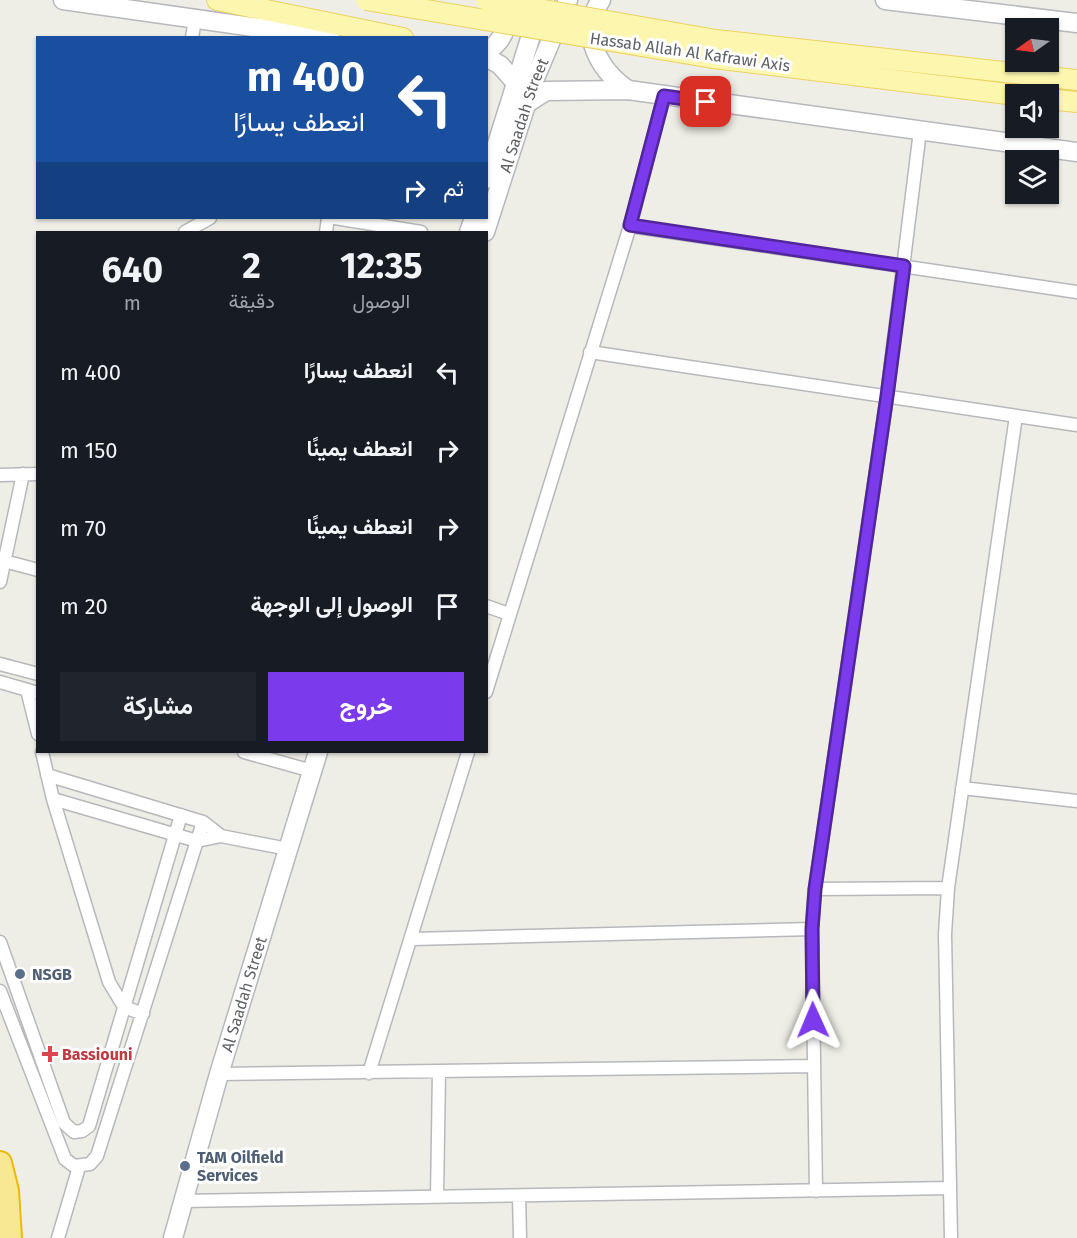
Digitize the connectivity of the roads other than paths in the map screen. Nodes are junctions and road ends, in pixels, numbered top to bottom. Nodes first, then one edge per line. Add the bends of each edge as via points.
1 (63, 0) edge
2 (217, 0) edge
3 (366, 0) edge
4 (486, 0) edge
5 (504, 0) edge
6 (545, 0) edge
7 (568, 0) edge
8 (601, 0) edge
9 (885, 0) edge
10 (195, 19) junction
11 (1077, 23) edge
12 (192, 36) edge
13 (316, 36) edge
14 (393, 36) edge
15 (715, 49) junction
16 (488, 51) edge
17 (488, 58) edge
18 (1077, 80) edge
19 (516, 83) junction
20 (628, 90) junction
21 (1005, 93) edge
22 (664, 96) junction
23 (1059, 100) edge
24 (1077, 102) edge
25 (526, 104) junction
26 (920, 131) junction
27 (1077, 152) edge
28 (488, 173) edge
29 (208, 219) edge
30 (341, 219) edge
31 (630, 225) junction
32 (187, 231) edge
33 (415, 231) edge
34 (485, 231) edge
35 (904, 266) junction
36 (1077, 292) edge
37 (590, 352) junction
38 (887, 396) junction
39 (1016, 416) junction
40 (1077, 425) edge
41 (24, 474) junction
42 (36, 474) edge
43 (0, 475) edge
44 (4, 561) junction
45 (36, 569) edge
46 (0, 582) edge
47 (488, 607) edge
48 (509, 614) junction
49 (0, 664) edge
50 (36, 673) edge
51 (0, 682) edge
52 (488, 685) edge
53 (32, 692) edge
54 (36, 720) edge
55 (42, 753) edge
56 (248, 753) edge
57 (318, 753) edge
58 (468, 753) edge
59 (312, 771) junction
60 (47, 776) junction
61 (962, 788) junction
62 (53, 799) junction
63 (1077, 801) edge
64 (181, 815) junction
65 (203, 822) junction
66 (174, 836) junction
67 (221, 836) junction
68 (197, 841) junction
69 (288, 849) junction
70 (948, 888) junction
71 (815, 889) junction
72 (812, 929) junction
73 (412, 939) junction
74 (0, 942) edge
75 (12, 979) junction
76 (0, 984) edge
77 (0, 991) edge
78 (124, 1007) junction
79 (143, 1014) junction
80 (813, 1066) junction
81 (439, 1072) junction
82 (369, 1073) junction
83 (219, 1074) junction
84 (0, 1163) edge
85 (79, 1167) junction
86 (950, 1188) junction
87 (816, 1191) junction
88 (519, 1196) junction
89 (437, 1197) junction
90 (182, 1201) junction
91 (0, 1222) edge
92 (8, 1238) edge
93 (58, 1238) edge
94 (172, 1238) edge
95 (520, 1238) edge
96 (951, 1238) edge

1 - 10 street
2 - 14 main road
3 - 15 main road, Hassab Allah Al Kafrawi Axis, bridge
4 - 15 main road, Hassab Allah Al Kafrawi Axis, bridge
5 - 16 street via 505,30
6 - 19 street, Al Saadah Street
7 - 25 street, Al Saadah Street
8 - 20 street via 592,24 592,44 605,71
9 - 11 street
10 - 12 street
10 - 13 street
15 - 18 main road, Hassab Allah Al Kafrawi Axis
15 - 21 main road, Hassab Allah Al Kafrawi Axis
17 - 19 street via 500,64
19 - 28 street, Al Saadah Street
20 - 22 street
20 - 25 street via 546,91
22 - 26 street
22 - 31 street
23 - 24 main road
25 - 34 street, Al Saadah Street
26 - 27 street
26 - 35 street
29 - 32 street
30 - 33 street
31 - 35 street
31 - 37 street
35 - 36 street
35 - 38 street
37 - 38 street
37 - 48 street
38 - 39 street
38 - 71 street
39 - 40 street
39 - 61 street
41 - 42 street
41 - 43 street
41 - 44 street
44 - 45 street
44 - 46 street
47 - 48 street
48 - 52 street
49 - 50 street
51 - 53 street
53 - 54 street
55 - 60 street
56 - 59 street
57 - 59 street, Al Saadah Street
58 - 73 street
59 - 69 street, Al Saadah Street
60 - 62 street
60 - 64 street
61 - 63 street
61 - 70 street
62 - 66 street
62 - 78 street via 109,982
64 - 65 street
64 - 66 street
65 - 67 street
65 - 68 street
66 - 68 street
66 - 78 street
67 - 68 street
67 - 69 street
68 - 79 street
69 - 83 street, Al Saadah Street
70 - 71 street
70 - 86 street via 945,934
71 - 72 street
72 - 73 street
72 - 80 street
73 - 82 street
74 - 75 street
75 - 76 street
75 - 78 street via 64,1123 74,1132 89,1126
77 - 85 street via 62,1154
78 - 79 street
79 - 85 street via 97,1156 90,1164
80 - 81 street
80 - 87 street
81 - 82 street
81 - 89 street
82 - 83 street
83 - 90 street, Al Saadah Street
84 - 92 highway via 7,1191
85 - 93 street
86 - 87 street
86 - 96 street
87 - 88 street
88 - 89 street
88 - 95 street
89 - 90 street
90 - 94 street, Al Saadah Street
91 - 92 highway

